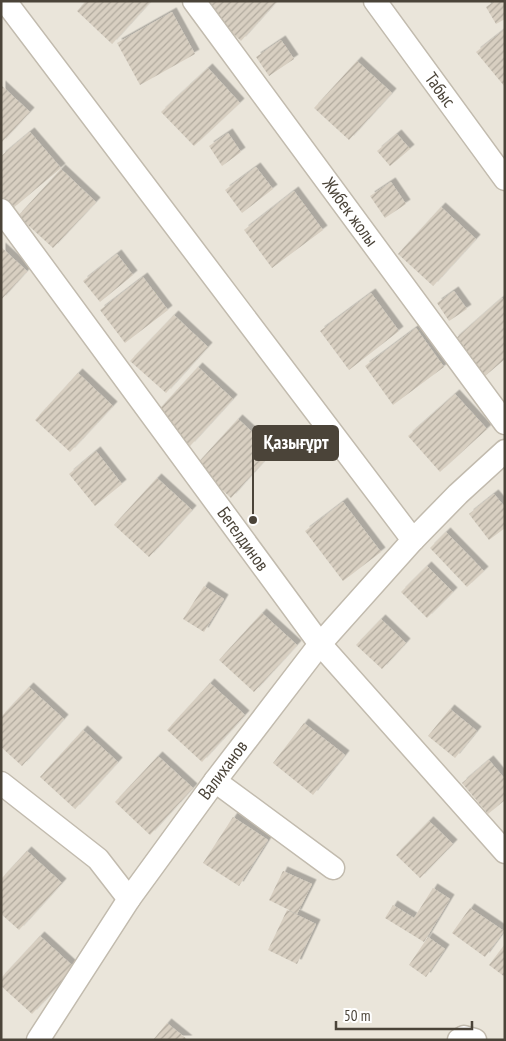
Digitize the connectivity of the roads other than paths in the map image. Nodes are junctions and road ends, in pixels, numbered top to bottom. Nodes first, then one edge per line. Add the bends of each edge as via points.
1 (5, 1) edge
2 (194, 1) edge
3 (375, 1) edge
4 (505, 180) edge
5 (1, 210) edge
6 (505, 423) edge
7 (505, 451) edge
8 (413, 540) junction
9 (320, 644) junction
10 (215, 781) junction
11 (1, 783) edge
12 (505, 852) edge
13 (333, 868) dead end
14 (129, 899) junction
15 (38, 1040) edge
16 (459, 1040) edge
17 (475, 1040) edge

1 - 8 street
2 - 6 street, Жибек жолы
3 - 4 street, Табыс
5 - 9 street, Бегелдинов
7 - 8 street, Валиханов
8 - 9 street, Валиханов
9 - 10 street, Валиханов
9 - 12 street, Бегелдинов
10 - 13 street
10 - 14 street, Валиханов
11 - 14 street via 98,859
14 - 15 street, Валиханов
16 - 17 street via 464,1037

